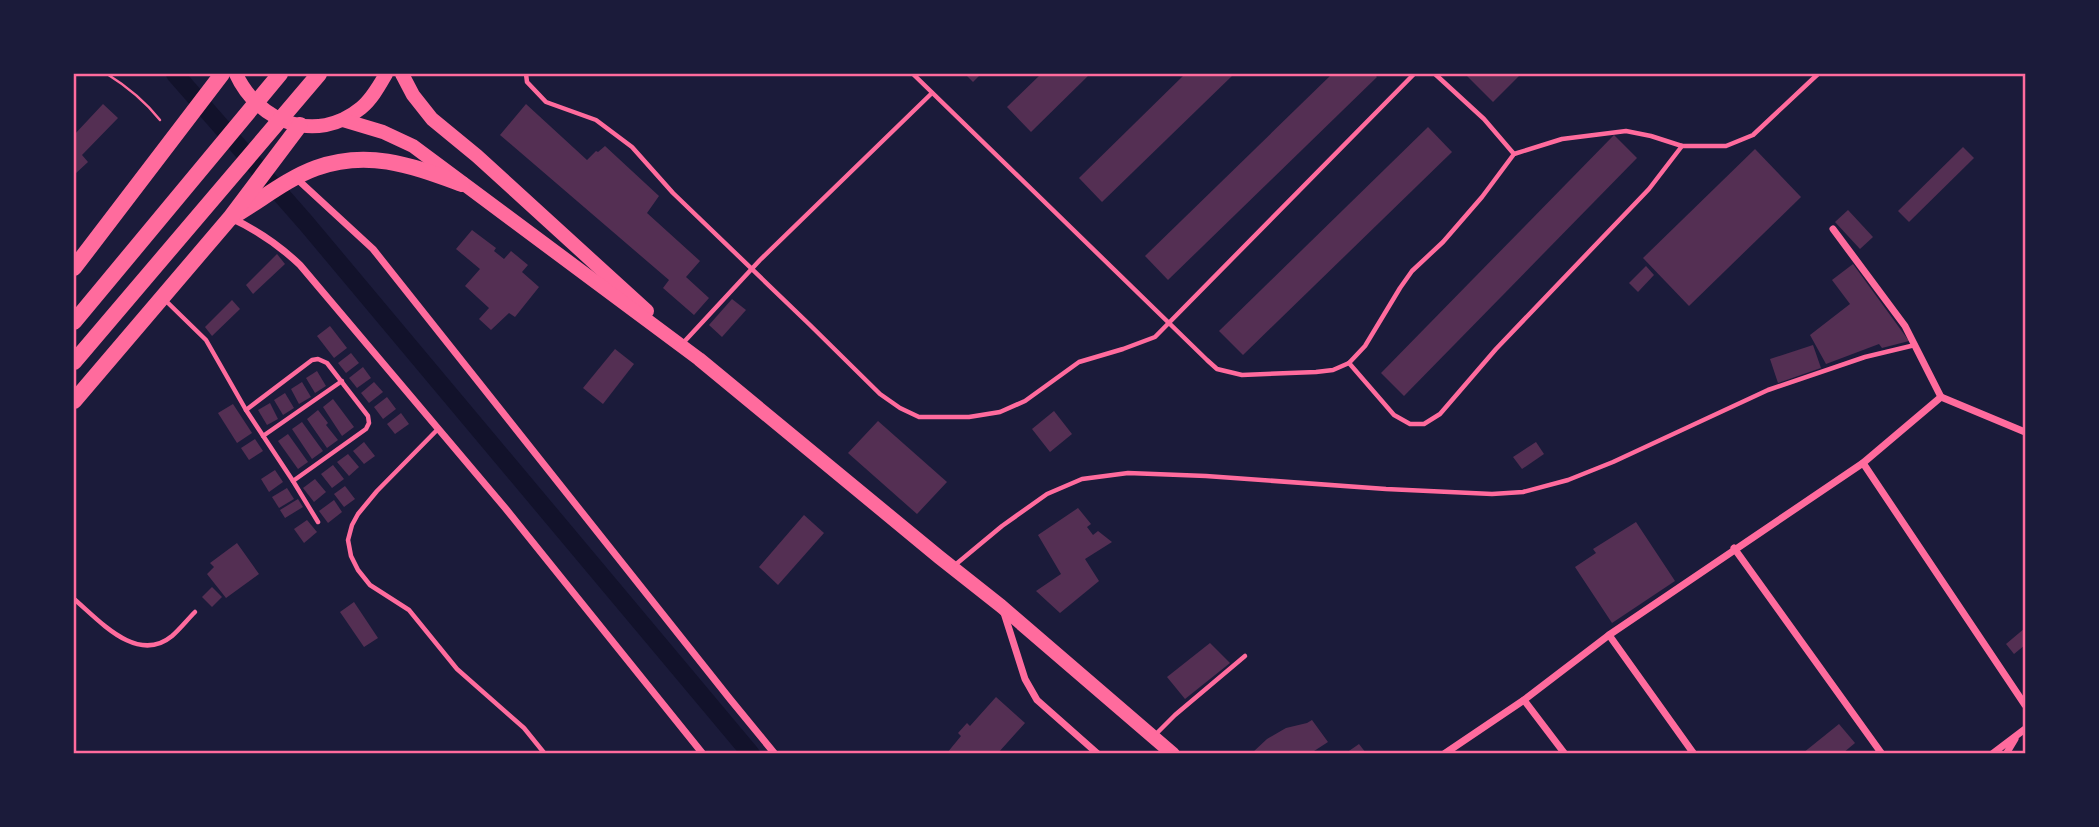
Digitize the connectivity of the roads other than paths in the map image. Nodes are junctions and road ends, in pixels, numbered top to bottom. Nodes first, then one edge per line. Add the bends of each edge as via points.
1 (222, 74) edge
2 (236, 74) edge
3 (280, 74) edge
4 (319, 74) edge
5 (386, 74) edge
6 (402, 74) edge
7 (526, 74) edge
8 (913, 74) edge
9 (1414, 74) edge
10 (1435, 74) edge
11 (1818, 74) edge
12 (932, 93) junction
13 (343, 120) junction
14 (300, 125) junction
15 (1682, 146) junction
16 (1514, 154) junction
17 (291, 181) junction
18 (462, 184) junction
19 (230, 218) junction
20 (1833, 229) dead end
21 (74, 268) edge
22 (751, 269) junction
23 (161, 297) junction
24 (74, 322) edge
25 (1170, 322) junction
26 (683, 344) junction
27 (1916, 345) junction
28 (699, 359) junction
29 (74, 362) edge
30 (1349, 363) junction
31 (342, 381) junction
32 (1941, 397) junction
33 (74, 401) edge
34 (246, 410) junction
35 (438, 429) junction
36 (2025, 432) edge
37 (262, 436) junction
38 (1863, 463) junction
39 (293, 481) junction
40 (318, 522) dead end
41 (1734, 548) junction
42 (953, 566) junction
43 (74, 600) edge
44 (1001, 606) junction
45 (195, 612) dead end
46 (1609, 635) junction
47 (1245, 656) dead end
48 (1524, 700) junction
49 (2025, 705) edge
50 (2025, 729) edge
51 (2018, 734) junction
52 (1154, 737) junction
53 (545, 754) edge
54 (703, 754) edge
55 (775, 754) edge
56 (1098, 754) edge
57 (1173, 754) edge
58 (1444, 754) edge
59 (1565, 754) edge
60 (1694, 754) edge
61 (1882, 754) edge
62 (1992, 754) edge
63 (2006, 754) edge

1 - 21 highway
2 - 14 main road via 261,108
3 - 24 highway
4 - 29 highway
5 - 13 main road via 376,93
6 - 26 main road via 432,119
7 - 22 lane via 527,82 546,102 596,120 632,147
8 - 12 lane
9 - 25 lane
10 - 16 lane
11 - 15 lane via 1753,135 1726,146
12 - 22 lane
12 - 25 lane
13 - 14 main road
13 - 18 main road via 413,146
14 - 19 highway
15 - 16 lane via 1626,131 1562,139
15 - 30 lane via 1649,189 1440,414 1424,424 1410,424 1394,415
16 - 30 lane via 1443,242 1412,271 1365,346
17 - 18 highway via 315,168 373,160 411,166
17 - 19 highway
17 - 55 street via 373,249
18 - 28 main road
19 - 23 highway
19 - 35 street via 280,246 300,265
20 - 27 street
22 - 25 lane via 880,394 919,417 1000,412 1025,401 1079,362 1155,337
22 - 26 lane
23 - 33 highway
23 - 34 lane via 206,340
25 - 30 lane via 1217,369 1228,372 1303,373
26 - 28 main road
27 - 32 street
27 - 42 lane via 1777,386 1613,462 1523,492 1386,489 1128,473 1082,479 1047,494
28 - 42 main road
31 - 34 lane via 327,363 312,360
31 - 37 lane
31 - 39 lane via 369,423
32 - 36 street
32 - 38 street
34 - 37 lane
35 - 53 lane via 358,514 348,540 351,556 370,585 409,610 457,669 524,728
35 - 54 street
37 - 39 lane
38 - 41 street
38 - 49 street
39 - 40 lane
41 - 46 street
41 - 61 street
42 - 44 main road
43 - 45 lane via 111,632 140,645 171,637
44 - 52 main road
44 - 56 street via 1037,700
46 - 48 street
46 - 60 street
47 - 52 lane
48 - 58 street
48 - 59 street
50 - 51 street
51 - 62 street
51 - 63 street
52 - 57 main road

